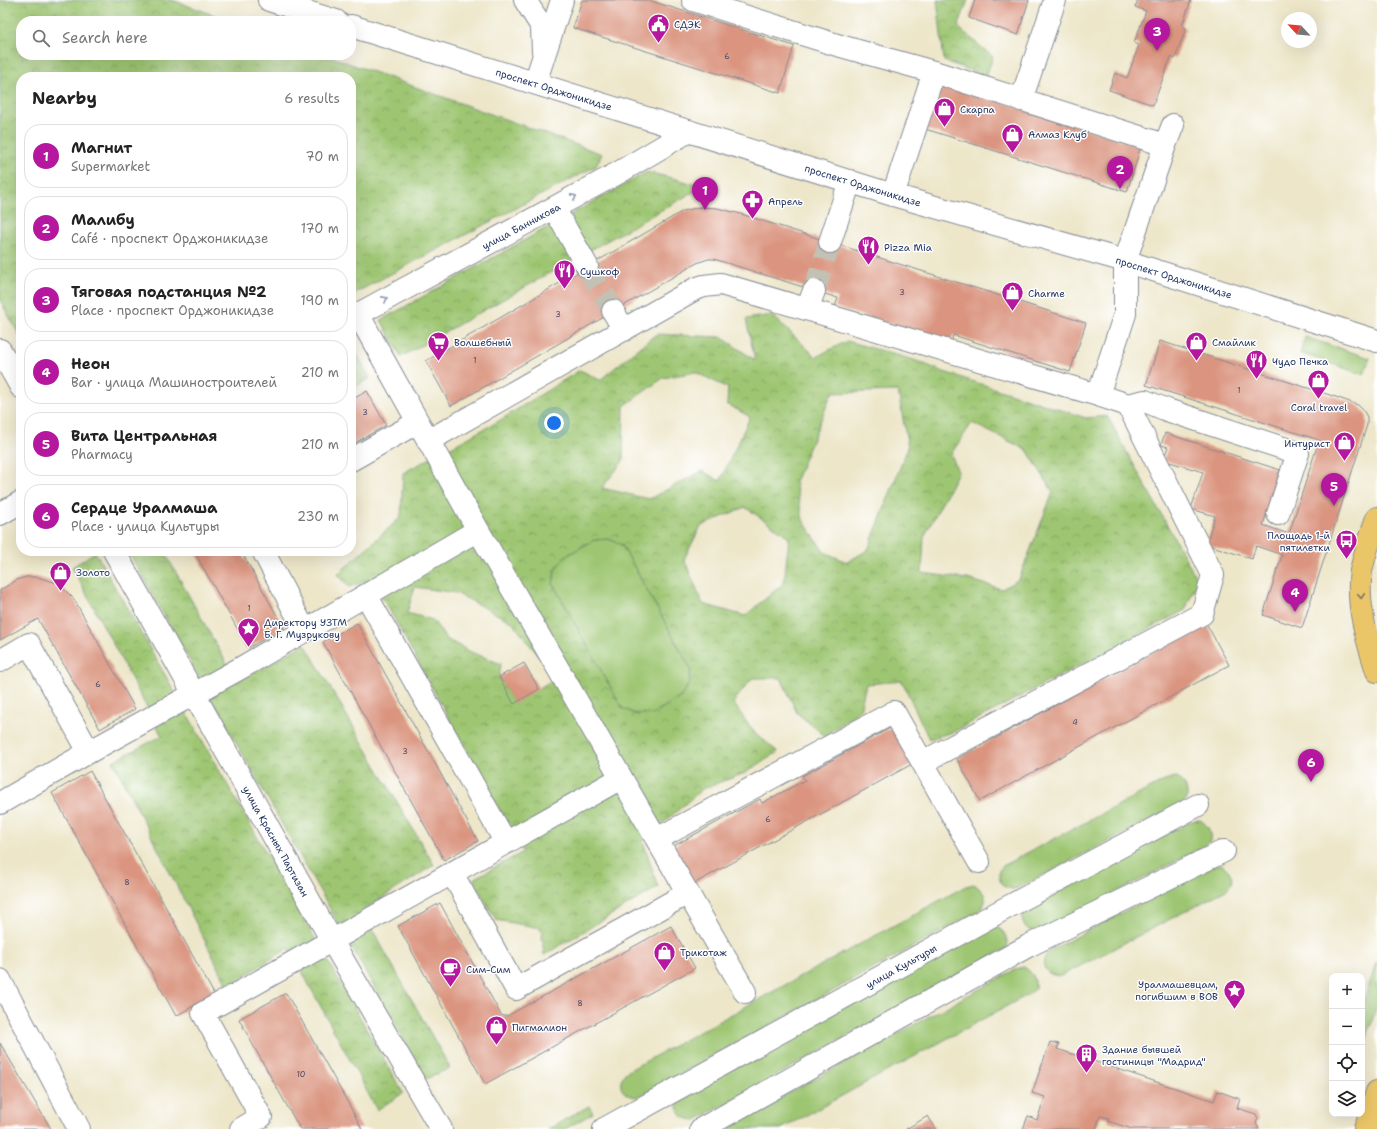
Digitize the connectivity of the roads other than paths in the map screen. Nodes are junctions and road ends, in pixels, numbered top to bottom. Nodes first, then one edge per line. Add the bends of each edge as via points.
1 (269, 0) edge
2 (525, 0) edge
3 (562, 0) edge
4 (693, 0) edge
5 (1055, 0) edge
6 (716, 3) edge
7 (320, 16) edge
8 (356, 28) edge
9 (544, 56) junction
10 (934, 72) junction
11 (535, 83) junction
12 (1021, 100) junction
13 (1173, 125) dead end
14 (689, 131) junction
15 (1165, 145) junction
16 (850, 182) junction
17 (893, 195) junction
18 (554, 208) junction
19 (830, 242) tunnel mouth
20 (1125, 261) junction
21 (588, 266) tunnel mouth
22 (356, 315) edge
23 (356, 319) edge
24 (1377, 341) edge
25 (0, 350) edge
26 (16, 378) edge
27 (1098, 395) junction
28 (1128, 405) junction
29 (418, 422) junction
30 (428, 441) junction
31 (356, 457) edge
32 (16, 505) edge
33 (0, 514) edge
34 (1278, 514) dead end
35 (1377, 518) edge
36 (478, 530) junction
37 (117, 556) edge
38 (266, 556) edge
39 (366, 595) junction
40 (305, 631) junction
41 (1375, 660) edge
42 (0, 661) edge
43 (194, 694) junction
44 (89, 752) junction
45 (923, 762) junction
46 (621, 778) junction
47 (0, 803) edge
48 (1198, 805) dead end
49 (657, 839) junction
50 (506, 843) junction
51 (1224, 851) dead end
52 (980, 862) dead end
53 (452, 873) junction
54 (688, 893) junction
55 (332, 941) junction
56 (0, 980) edge
57 (745, 992) dead end
58 (1377, 1092) edge
59 (79, 1129) edge
60 (241, 1129) edge
61 (441, 1129) edge
62 (604, 1129) edge
63 (701, 1129) edge
64 (1365, 1129) edge

1 - 7 street
2 - 9 street via 542,27
3 - 9 street
4 - 6 street
5 - 12 street
6 - 10 street via 837,45
8 - 11 street, проспект Орджоникидзе
9 - 11 street
10 - 12 street
10 - 17 street
11 - 14 street, проспект Орджоникидзе
12 - 15 street
13 - 15 street
14 - 16 street, проспект Орджоникидзе
18 -> 14 street, улица Банникова
15 - 20 street
16 - 17 street, проспект Орджоникидзе
16 - 19 street
17 - 20 street, проспект Орджоникидзе
18 - 21 street
22 -> 18 street, улица Банникова
20 - 24 street, проспект Орджоникидзе
20 - 27 street via 1125,314
23 - 29 street
25 - 26 street
27 - 28 street
27 - 30 street via 810,300 712,284 619,320
28 - 34 street via 1145,401 1298,453
28 - 45 street via 1213,575 1202,614
29 - 30 street
29 - 31 street
30 - 36 street
32 - 33 street
35 -> 41 main road via 1364,557 1360,588 1364,625
36 - 39 street
36 - 46 street
37 - 43 street, улица Красных Партизан
38 - 40 street
39 - 40 street
39 - 50 street
40 - 43 street
42 - 44 street via 29,644
43 - 44 street
43 - 55 street, улица Красных Партизан
44 - 47 street
45 - 49 street via 894,712
45 - 52 street
46 - 49 street
46 - 50 street
48 - 62 street, улица Культуры
49 - 54 street
50 - 53 street
51 - 63 street via 1028,946
53 - 54 street via 516,988
53 - 55 street
54 - 57 street
55 - 60 street via 203,1014 261,1117
55 - 61 street, улица Красных Партизан
56 - 59 street
58 - 64 main road

